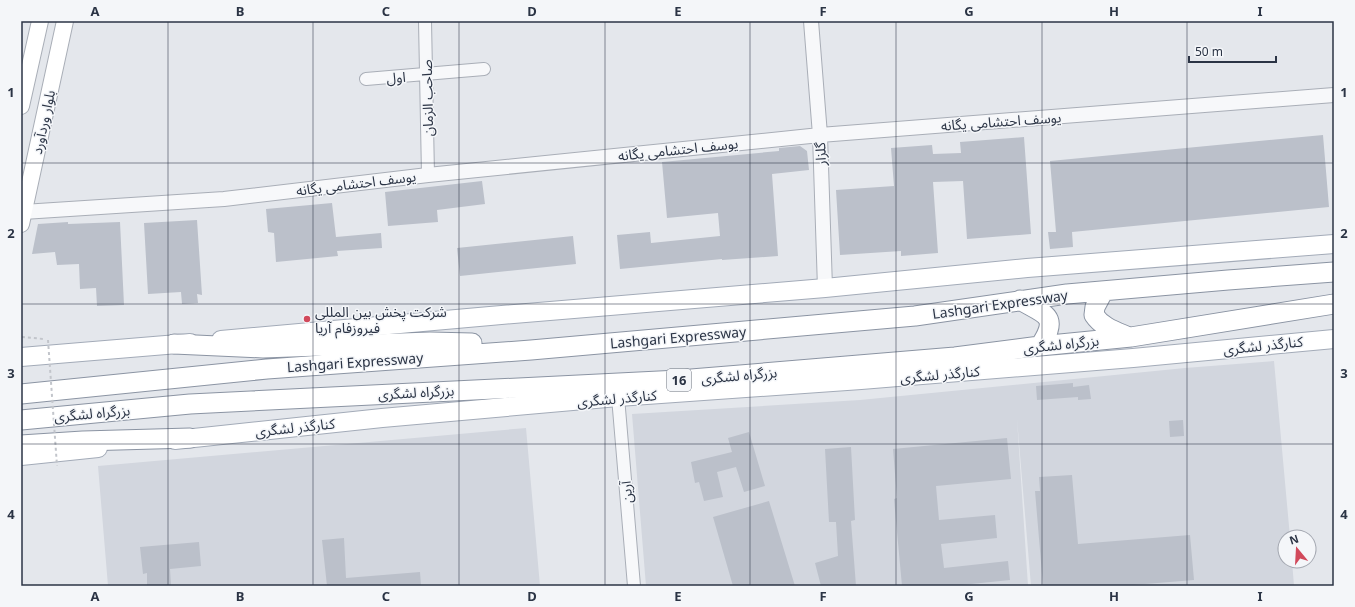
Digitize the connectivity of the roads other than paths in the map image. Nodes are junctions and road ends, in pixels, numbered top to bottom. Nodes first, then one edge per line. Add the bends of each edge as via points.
1 (40, 21) edge
2 (65, 21) edge
3 (425, 21) edge
4 (811, 21) edge
5 (484, 69) dead end
6 (426, 75) junction
7 (366, 79) dead end
8 (1334, 95) edge
9 (21, 106) edge
10 (820, 135) junction
11 (428, 175) junction
12 (22, 218) edge
13 (1334, 244) edge
14 (1334, 272) edge
15 (825, 288) junction
16 (1102, 292) junction
17 (1020, 300) junction
18 (1334, 304) edge
19 (1131, 338) junction
20 (1334, 339) edge
21 (174, 344) junction
22 (1040, 346) junction
23 (531, 350) junction
24 (21, 357) edge
25 (21, 394) edge
26 (618, 397) junction
27 (21, 420) edge
28 (190, 438) joint
29 (22, 454) edge
30 (634, 586) edge

1 - 9 main road, بلوار وردآورد
2 - 12 main road, بلوار وردآورد
3 - 6 street, صاحب الزمان
4 - 10 street, گلزار
5 - 6 street, اول
6 - 7 street, اول
6 - 11 street, صاحب الزمان
8 - 10 street, یوسف احتشامی یگانه
10 - 11 street, یوسف احتشامی یگانه
10 - 15 street, گلزار
11 - 12 street, یوسف احتشامی یگانه via 224,199
13 - 15 main road via 1027,268
14 - 16 highway, Lashgari Expressway
15 - 21 main road
16 - 17 highway, Lashgari Expressway
16 - 19 highway via 1095,307 1094,315 1098,322
17 - 22 highway via 1048,318 1050,329
17 - 23 highway, Lashgari Expressway via 915,316
18 - 19 highway, بزرگراه لشگری / 16
19 - 22 highway, بزرگراه لشگری / 16
20 - 26 main road, کنارگذر لشگری via 1133,358
21 - 23 highway via 263,348 438,342 485,343
21 - 24 main road
22 - 27 highway, بزرگراه لشگری / 16 via 955,357 678,380 190,404
23 - 25 highway, Lashgari Expressway via 267,369
26 - 28 main road, کنارگذر لشگری
26 - 30 street, آرین
28 - 29 highway via 83,441

